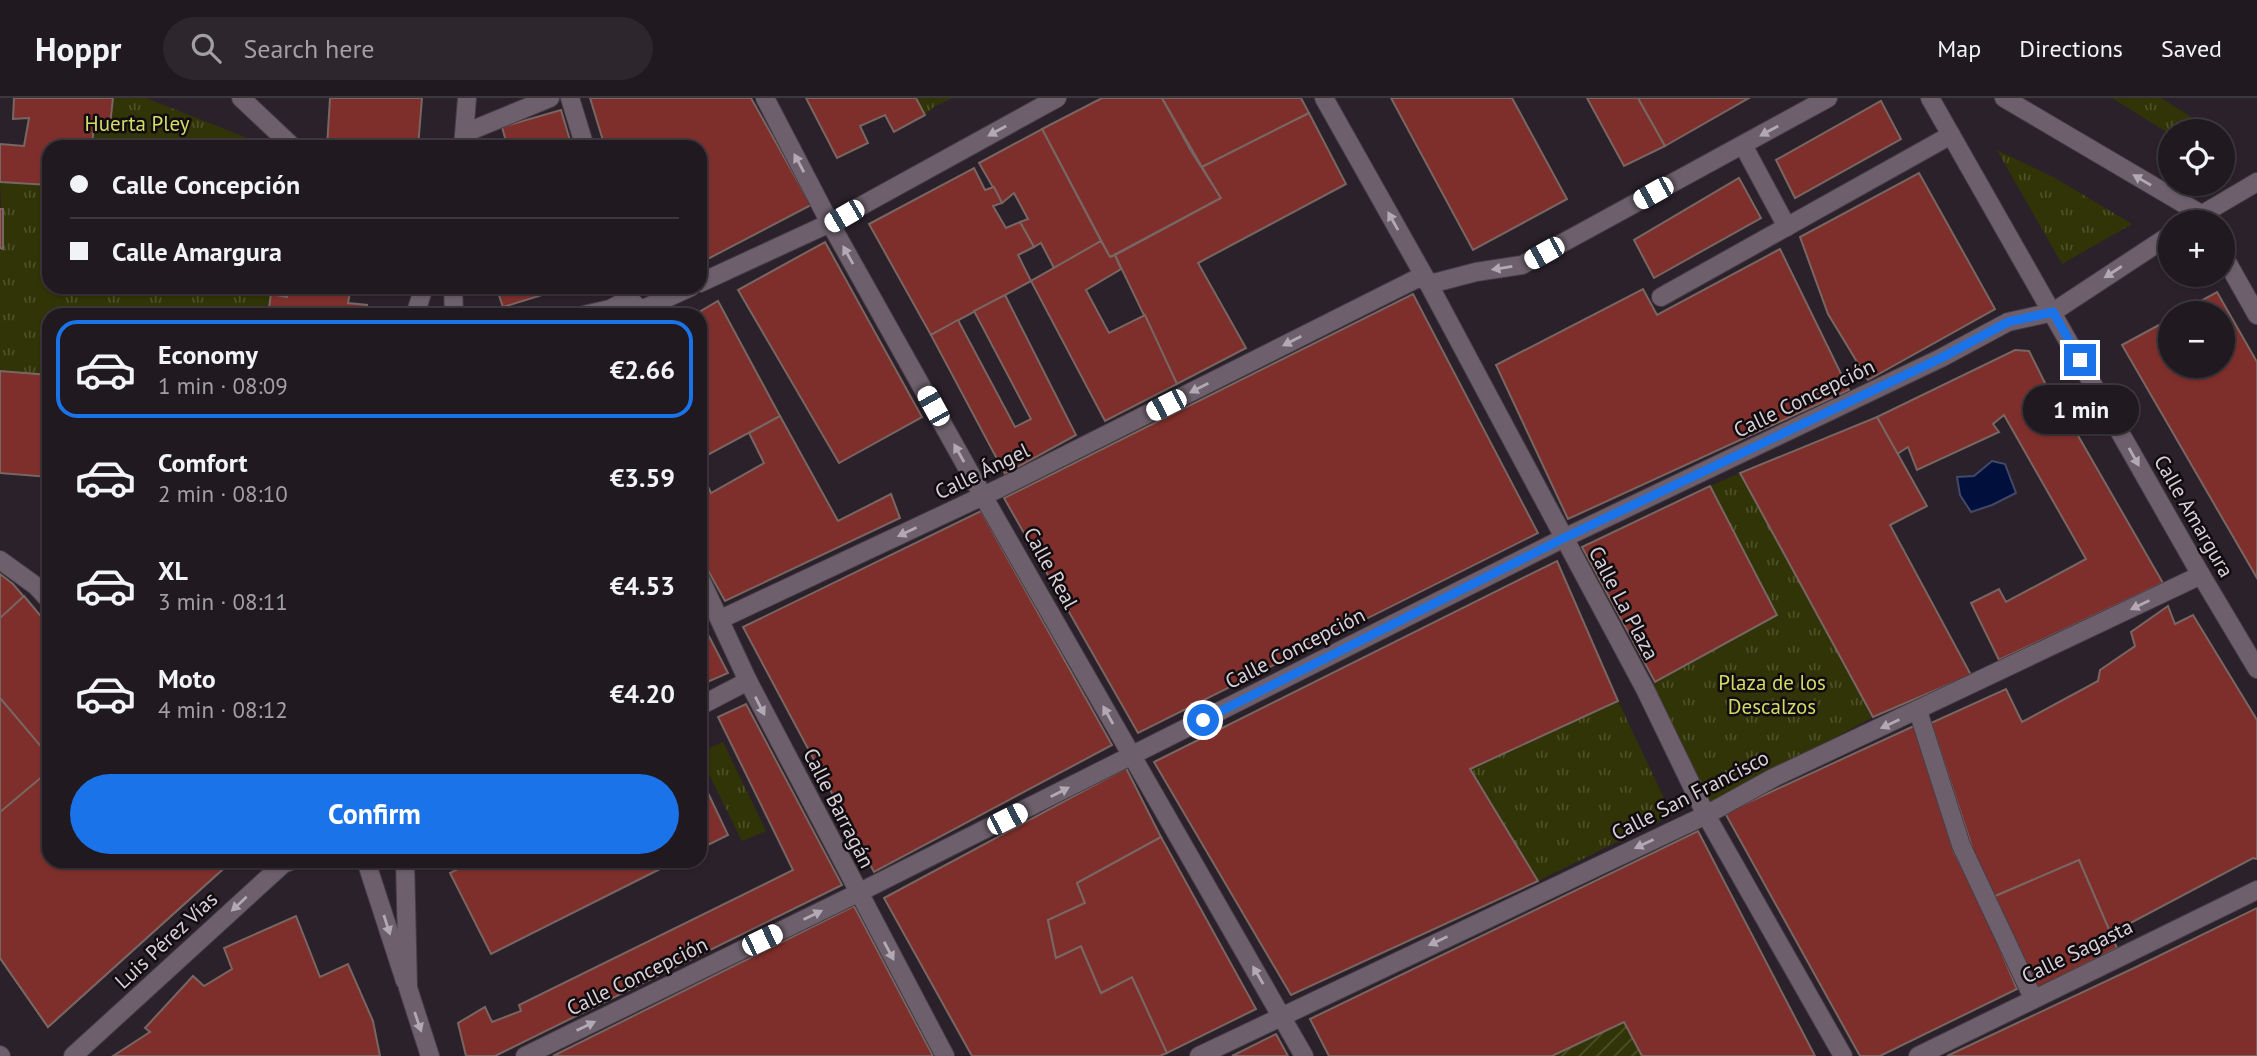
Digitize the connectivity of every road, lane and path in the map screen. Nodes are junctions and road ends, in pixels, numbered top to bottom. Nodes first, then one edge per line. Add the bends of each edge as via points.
1 (241, 98) edge
2 (467, 98) edge
3 (550, 98) edge
4 (570, 98) edge
5 (765, 98) edge
6 (1057, 98) edge
7 (1324, 98) edge
8 (1828, 98) edge
9 (1930, 98) edge
10 (2004, 98) edge
11 (1951, 135) junction
12 (286, 140) edge
13 (464, 140) edge
14 (583, 140) edge
15 (1743, 145) junction
16 (2257, 182) edge
17 (2183, 210) edge
18 (2214, 210) edge
19 (830, 223) junction
20 (1787, 227) junction
21 (2158, 243) edge
22 (2235, 276) edge
23 (707, 280) edge
24 (1427, 281) junction
25 (626, 294) edge
26 (628, 294) edge
27 (676, 294) edge
28 (1661, 297) dead end
29 (611, 308) edge
30 (639, 308) edge
31 (645, 308) edge
32 (2053, 312) junction
33 (2257, 315) edge
34 (983, 496) junction
35 (1564, 538) junction
36 (0, 560) edge
37 (2201, 575) junction
38 (42, 592) edge
39 (707, 592) edge
40 (721, 619) junction
41 (2257, 669) edge
42 (747, 681) junction
43 (707, 702) edge
44 (1918, 711) junction
45 (1131, 757) junction
46 (1706, 815) junction
47 (278, 868) edge
48 (368, 868) edge
49 (405, 868) edge
50 (2257, 890) edge
51 (858, 893) junction
52 (408, 988) junction
53 (2033, 998) junction
54 (1282, 1016) junction
55 (73, 1056) edge
56 (430, 1056) edge
57 (525, 1056) edge
58 (945, 1056) edge
59 (1199, 1056) edge
60 (1304, 1056) edge
61 (1843, 1056) edge
62 (1918, 1056) edge

1 - 12 street
2 - 13 street
3 - 13 street
4 - 14 street
19 -> 5 street, Calle Real
6 -> 19 street
24 -> 7 street, Calle La Plaza
8 -> 15 street, Calle Ángel
9 - 11 street, Calle Amargura
17 -> 10 street
11 - 20 street
11 - 32 street, Calle Amargura
15 - 20 street
15 -> 24 street, Calle Ángel via 1522,265
16 - 18 street
19 - 23 street
34 -> 19 street, Calle Real
20 - 28 street
21 -> 32 street
22 - 33 street
24 -> 34 street, Calle Ángel via 1418,278
24 - 35 street, Calle La Plaza
25 - 29 street
26 - 30 street
27 - 31 street
32 - 35 street, Calle Concepción via 2008,322
32 -> 37 street, Calle Amargura
34 -> 40 street, Calle Ángel
45 -> 34 street, Calle Real
35 - 45 street, Calle Concepción
35 - 46 street, Calle La Plaza
36 - 38 street
37 - 41 street, Calle Amargura
37 -> 44 street, Calle San Francisco
39 - 40 street, Calle Barragán
40 - 42 street, Calle Barragán
42 - 43 street
42 -> 51 street, Calle Barragán
44 -> 46 street, Calle San Francisco via 1773,778
44 - 53 street via 1961,845
51 -> 45 street, Calle Concepción
54 -> 45 street, Calle Real
46 -> 54 street, Calle San Francisco
46 - 61 street, Calle La Plaza
47 -> 55 street, Luis Pérez Vías
48 -> 52 street
49 - 52 street
50 - 53 street, Calle Sagasta
57 -> 51 street, Calle Concepción
51 -> 58 street, Calle Barragán
52 -> 56 street
53 - 62 street, Calle Sagasta
54 - 59 street, Calle San Francisco
54 - 60 street, Calle Real

